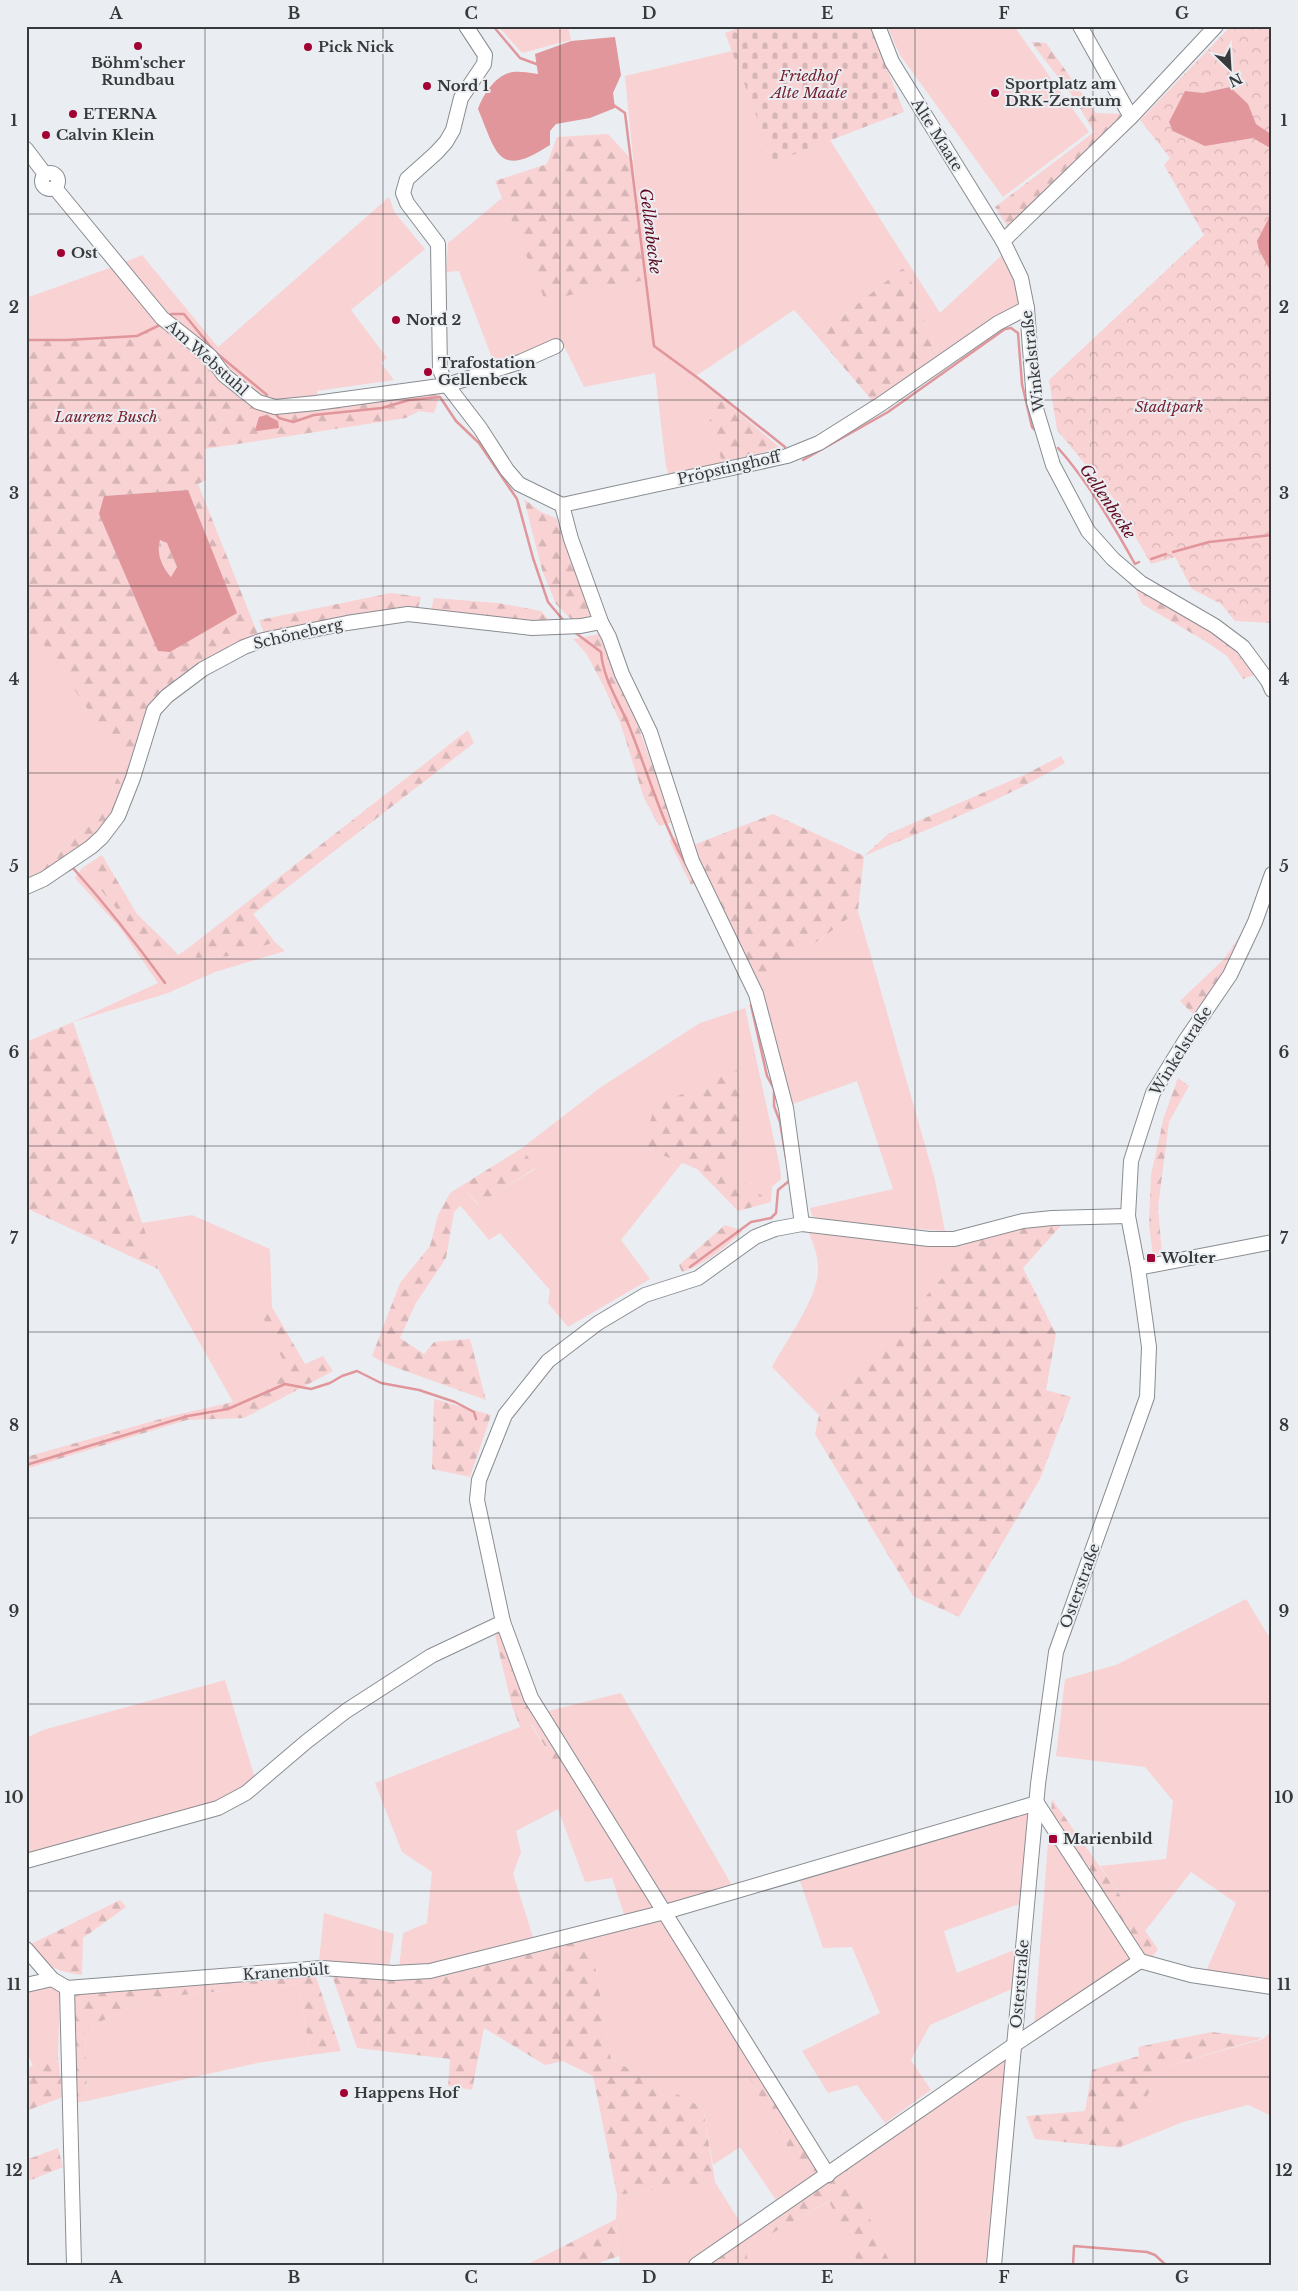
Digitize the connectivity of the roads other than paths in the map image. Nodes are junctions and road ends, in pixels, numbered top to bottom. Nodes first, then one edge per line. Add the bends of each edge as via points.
1 (466, 26) edge
2 (878, 26) edge
3 (1080, 26) edge
4 (1216, 26) edge
5 (1131, 116) junction
6 (26, 150) edge
7 (1003, 241) junction
8 (1027, 308) junction
9 (556, 346) dead end
10 (447, 385) junction
11 (562, 505) junction
12 (601, 622) junction
13 (1272, 690) edge
14 (1272, 874) edge
15 (26, 887) edge
16 (1128, 1216) junction
17 (802, 1224) junction
18 (1272, 1242) edge
19 (1138, 1268) junction
20 (503, 1622) junction
21 (1037, 1803) junction
22 (26, 1861) edge
23 (665, 1912) junction
24 (26, 1949) edge
25 (1140, 1961) junction
26 (52, 1978) junction
27 (26, 1985) edge
28 (1272, 1986) edge
29 (67, 1988) junction
30 (1014, 2045) junction
31 (828, 2175) junction
32 (74, 2265) edge
33 (696, 2265) edge
34 (994, 2265) edge

1 - 10 street via 485,55 484,64 461,98 446,142 407,179 403,193 438,244 440,370
2 - 7 street, Alte Maate via 892,62
3 - 5 street
4 - 5 street
5 - 7 street
6 - 10 street, Am Webstuhl via 45,174 44,188 55,188 162,318 210,356 224,374 258,402 275,407
7 - 8 street, Winkelstraße via 1021,278
8 - 11 street, Pröpstinghoff via 998,323 882,404 819,443 787,456
8 - 13 street, Winkelstraße via 1034,402 1053,465 1088,530 1141,584 1215,626 1243,647
9 - 10 street, Am Webstuhl via 520,362
10 - 11 street via 520,484
11 - 12 street
12 - 15 street, Schöneberg via 532,628 408,614 347,623 263,640 244,647 203,669 154,710 118,816 91,847 44,879
12 - 17 street via 650,732 692,861 756,994 786,1108
14 - 16 street, Winkelstraße via 1256,922 1230,975 1184,1040 1153,1092 1131,1161
16 - 17 street via 1023,1221 954,1239
16 - 19 street, Winkelstraße
17 - 20 street via 776,1229 755,1238 698,1278 644,1295 598,1323 548,1361 505,1415 479,1480 477,1500
18 - 19 street
19 - 21 street, Osterstraße via 1149,1347 1148,1397 1056,1652
20 - 22 street via 431,1656 346,1711 246,1793 218,1808
20 - 23 street via 542,1719
21 - 23 street, Kranenbült
21 - 25 street
21 - 30 street, Osterstraße
23 - 29 street, Kranenbült via 430,1972 322,1968
23 - 31 street
24 - 26 street
25 - 28 street via 1191,1974
25 - 30 street
26 - 27 street
26 - 29 street
29 - 32 street
30 - 31 street
30 - 34 street, Osterstraße
31 - 33 street

